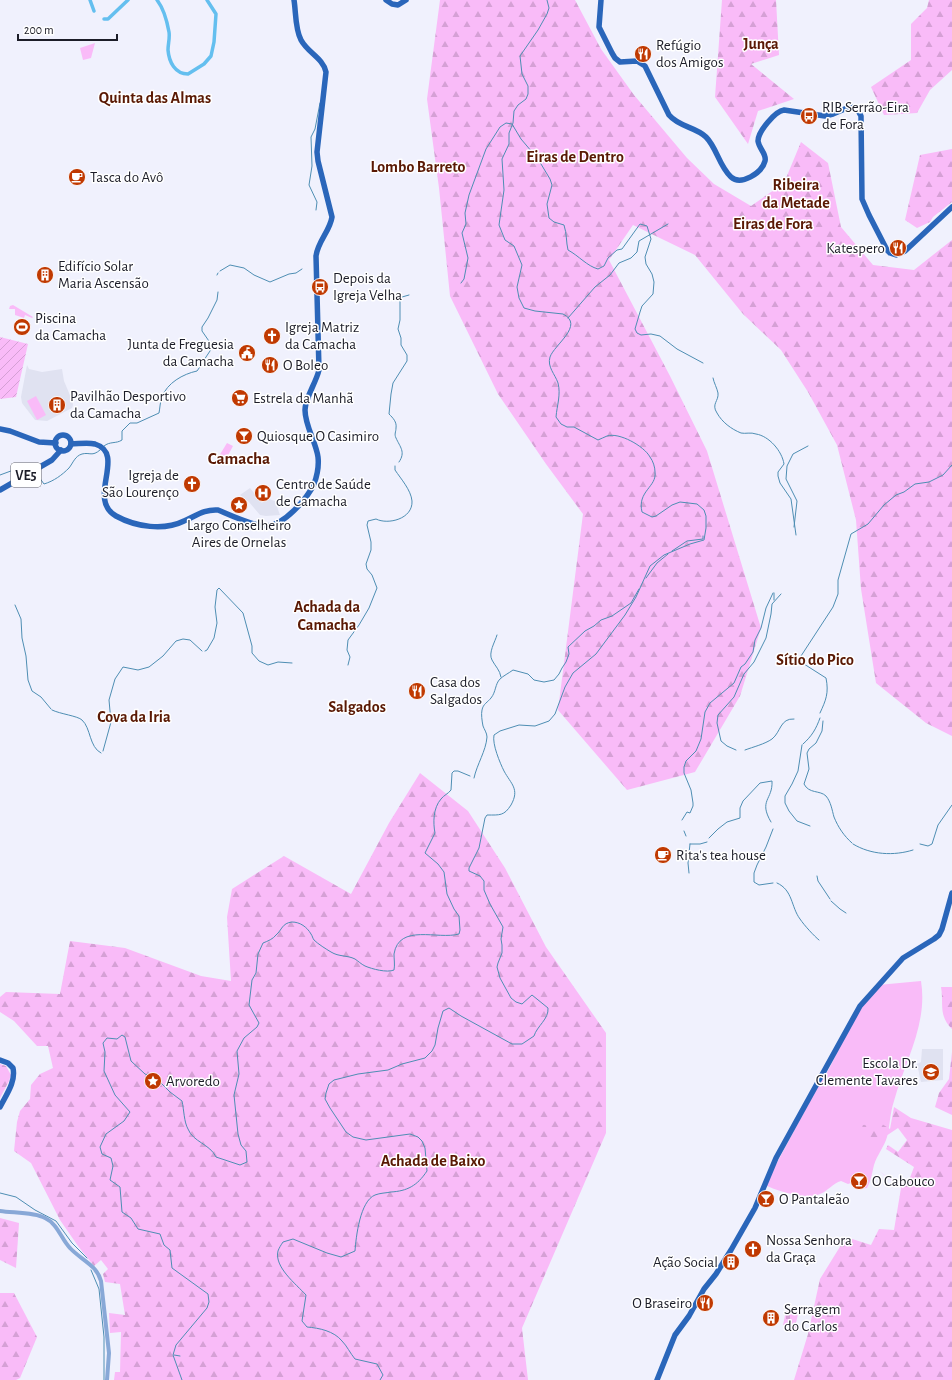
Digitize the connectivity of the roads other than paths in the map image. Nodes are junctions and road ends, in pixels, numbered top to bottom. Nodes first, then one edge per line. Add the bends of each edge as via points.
1 (294, 0) edge
2 (386, 0) edge
3 (406, 0) edge
4 (601, 0) edge
5 (952, 207) edge
6 (0, 429) edge
7 (56, 443) junction
8 (71, 444) junction
9 (61, 450) junction
10 (0, 490) edge
11 (952, 893) edge
12 (0, 1060) edge
13 (0, 1108) edge
14 (0, 1211) edge
15 (107, 1380) edge
16 (657, 1380) edge

1 - 8 main road via 300,36 321,61 326,72 316,152 332,217 316,256 319,370 305,409 318,457 313,486 283,520 273,525 265,526 212,510 176,525 154,527 120,518 110,510 104,497 109,466 108,457 103,449 94,444
2 - 3 main road via 398,6
4 - 5 main road via 599,27 615,58 622,62 637,61 646,66 669,116 705,136 733,178 745,180 763,166 766,159 759,145 759,136 778,112 784,110 825,116 852,107 857,109 861,116 862,199 890,253 896,255 905,251
6 - 7 main road via 39,442
7 - 8 main road via 57,438 63,435 69,438
7 - 9 main road
8 - 9 main road via 67,449
9 - 10 main road, VE5 via 52,460
11 - 16 main road via 939,935 908,953 860,1006 776,1158 754,1208 731,1250 675,1335
12 - 13 main road via 13,1068 14,1075
14 - 15 street via 46,1218 55,1226 70,1248 98,1271 108,1347

